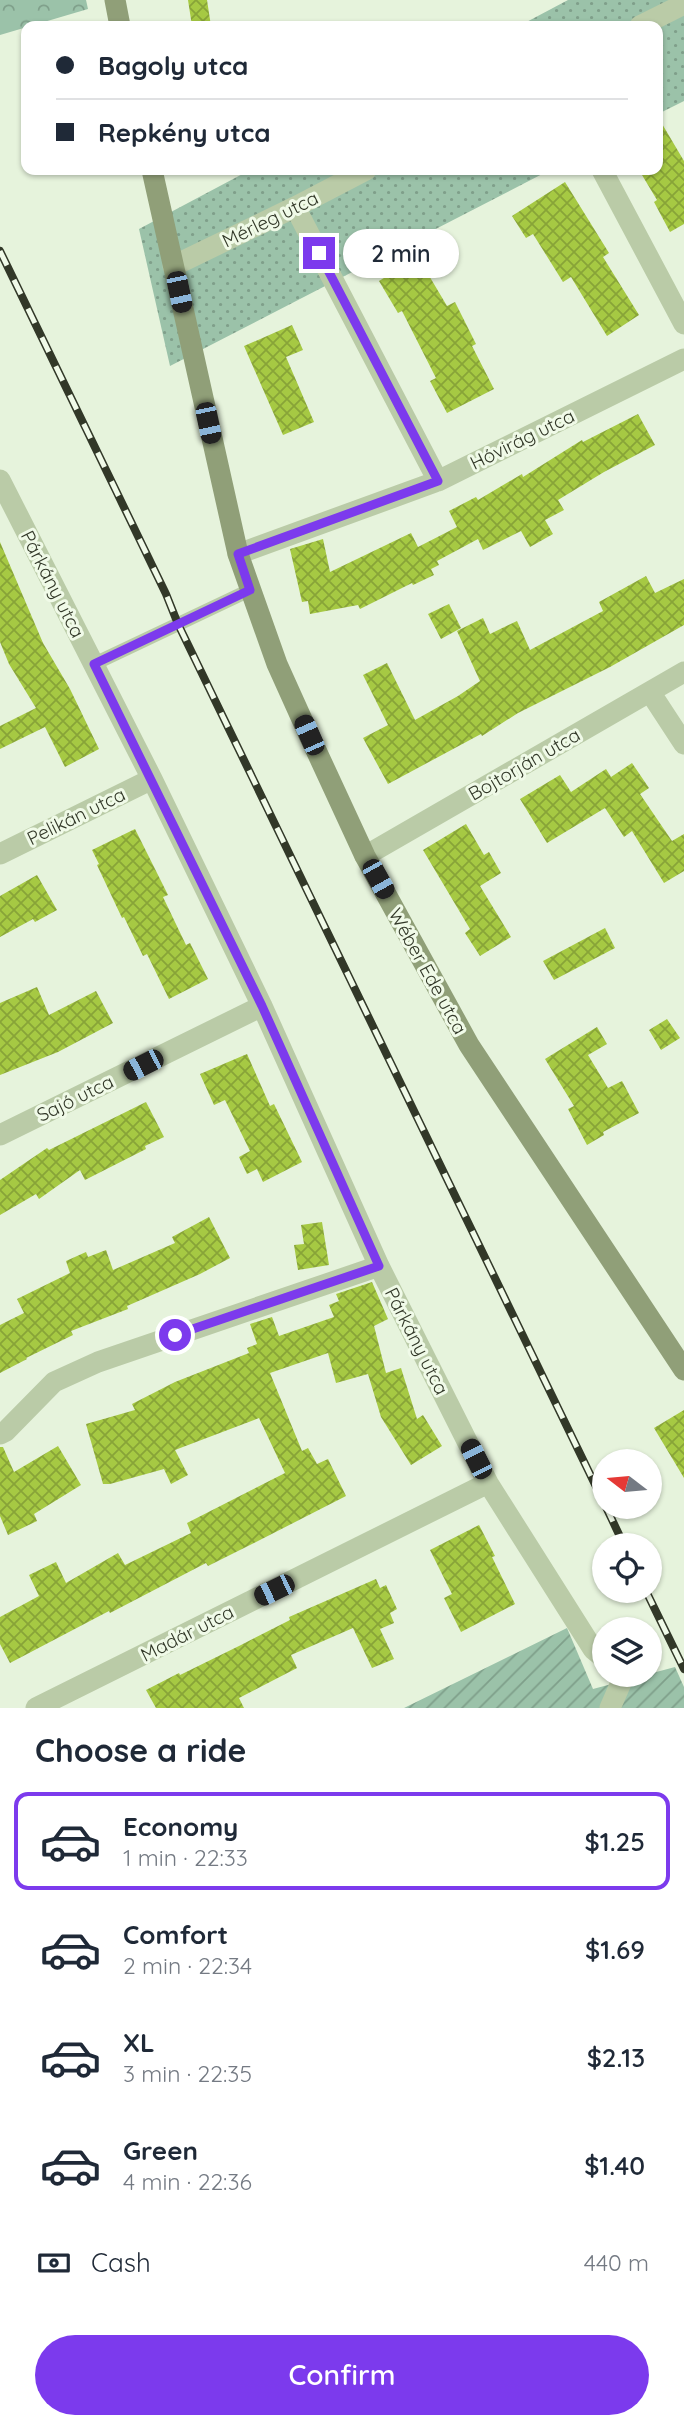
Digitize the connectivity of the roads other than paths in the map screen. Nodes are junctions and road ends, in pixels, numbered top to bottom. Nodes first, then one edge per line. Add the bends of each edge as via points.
1 (114, 0) edge
2 (684, 4) edge
3 (119, 21) edge
4 (650, 21) edge
5 (153, 175) edge
6 (356, 175) edge
7 (605, 175) edge
8 (295, 207) junction
9 (173, 266) junction
10 (684, 324) edge
11 (684, 359) edge
12 (0, 480) edge
13 (438, 481) junction
14 (238, 554) junction
15 (250, 590) junction
16 (94, 664) junction
17 (684, 672) edge
18 (650, 692) junction
19 (684, 744) edge
20 (152, 779) junction
21 (0, 854) edge
22 (365, 856) junction
23 (262, 1006) junction
24 (0, 1135) edge
25 (379, 1266) junction
26 (684, 1370) edge
27 (0, 1434) edge
28 (488, 1483) junction
29 (592, 1647) edge
30 (618, 1687) edge
31 (36, 1708) edge
32 (610, 1708) edge

1 - 3 street
2 - 4 street
5 - 9 street, Wéber Ede utca
6 - 8 street, Mérleg utca
7 - 10 street
8 - 9 street, Mérleg utca
8 - 13 street
9 - 14 street, Wéber Ede utca
11 - 13 street, Hóvirág utca
12 - 16 street, Párkány utca
13 - 14 street, Hóvirág utca
14 - 15 street, Wéber Ede utca
15 - 16 lane
15 - 22 street, Wéber Ede utca via 283,676
16 - 20 street, Párkány utca
17 - 18 street, Bojtorján utca
18 - 19 street
18 - 22 street, Bojtorján utca
20 - 21 street, Pelikán utca
20 - 23 street, Párkány utca
22 - 26 street, Wéber Ede utca via 469,1045
23 - 24 street, Sajó utca
23 - 25 street, Párkány utca
25 - 27 street via 98,1362 54,1382
25 - 28 street, Párkány utca
28 - 29 street, Párkány utca
28 - 31 street, Madár utca
30 - 32 street

